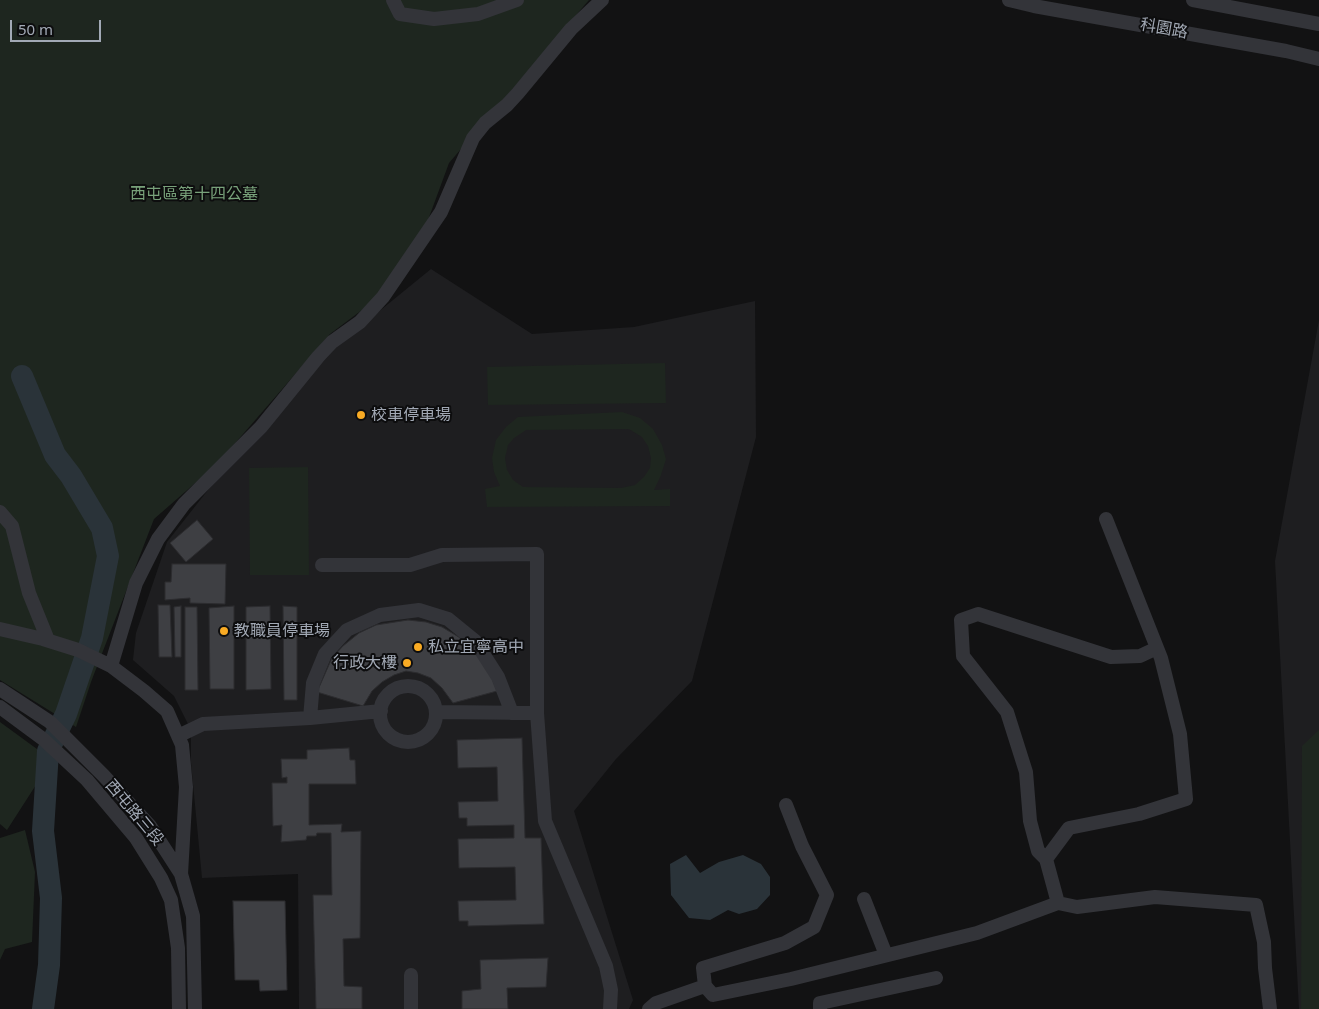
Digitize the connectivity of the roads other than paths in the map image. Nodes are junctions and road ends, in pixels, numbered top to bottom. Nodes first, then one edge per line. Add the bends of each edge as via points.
1 (394, 0) edge
2 (517, 0) edge
3 (602, 0) edge
4 (1009, 0) edge
5 (1193, 0) edge
6 (1319, 24) edge
7 (1319, 59) edge
8 (0, 512) edge
9 (1106, 519) dead end
10 (322, 565) dead end
11 (0, 629) edge
12 (48, 640) junction
13 (1157, 648) junction
14 (111, 666) junction
15 (0, 690) edge
16 (0, 707) edge
17 (381, 711) junction
18 (436, 712) junction
19 (512, 713) junction
20 (537, 713) junction
21 (310, 718) junction
22 (178, 736) junction
23 (786, 805) dead end
24 (1046, 859) junction
25 (181, 874) junction
26 (864, 899) dead end
27 (1058, 903) junction
28 (886, 955) junction
29 (411, 975) dead end
30 (936, 978) dead end
31 (705, 986) junction
32 (179, 1009) edge
33 (195, 1009) edge
34 (411, 1009) edge
35 (610, 1009) edge
36 (649, 1009) edge
37 (820, 1009) edge
38 (1270, 1009) edge

1 - 2 street via 400,14 434,19 478,14
3 - 14 street via 570,29 518,93 473,138 441,212 383,297 360,322 328,347 261,427 184,504 163,532 136,583
4 - 7 street, 科園路
5 - 6 street, 科園路
8 - 12 street via 12,526 29,593
9 - 13 street
10 - 20 street via 410,565 442,555 536,554
11 - 12 street
12 - 14 street
13 - 24 street via 1180,734 1186,799 1140,814 1069,828
13 - 24 street via 1140,656 1111,657 978,614 961,620 963,656 1007,712 1026,772 1030,821 1038,851
14 - 22 street via 167,711
15 - 25 street, 西屯路三段 via 50,722 104,776 150,826
16 - 32 street, 西屯路三段 via 43,739 84,778 136,838 161,878 171,900 178,948
17 - 18 street via 387,696 409,686 424,691
17 - 18 street via 381,719 388,732 408,742 428,733 433,727
17 - 21 street
18 - 19 street
19 - 20 street
19 - 21 street via 498,677 476,641 448,618 419,610 380,615 347,630 325,654 313,683
20 - 35 street via 545,821 606,966 611,990
21 - 22 street via 203,724
22 - 25 street via 182,745 186,787
23 - 31 street via 827,895 814,928 785,942 703,968
24 - 27 street
25 - 33 street, 西屯路三段 via 193,916
26 - 28 street
27 - 28 street via 976,933
27 - 38 street via 1077,907 1155,897 1256,905 1264,942
28 - 31 street via 713,995
29 - 34 street
30 - 37 street via 820,1003
31 - 36 street via 656,1003

